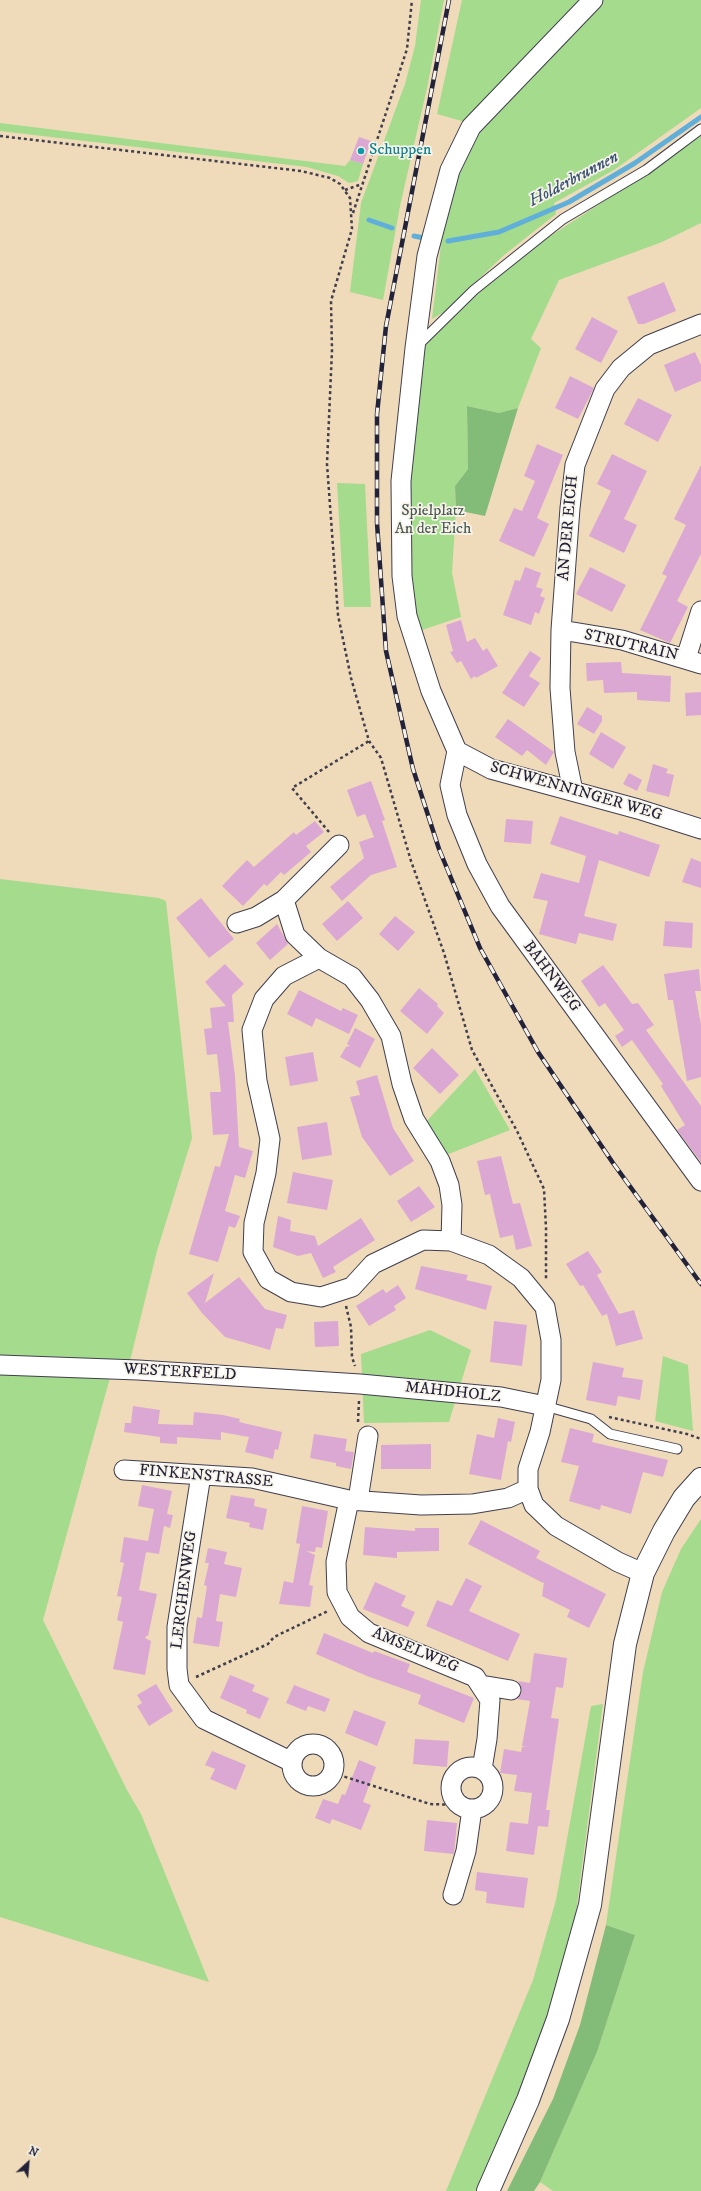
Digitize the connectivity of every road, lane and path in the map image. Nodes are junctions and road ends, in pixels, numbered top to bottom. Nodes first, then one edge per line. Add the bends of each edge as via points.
1 (412, 0) edge
2 (593, 0) edge
3 (701, 129) edge
4 (0, 136) edge
5 (363, 183) junction
6 (345, 190) junction
7 (352, 213) junction
8 (701, 324) edge
9 (415, 348) junction
10 (701, 611) edge
11 (561, 630) junction
12 (693, 661) edge
13 (369, 741) junction
14 (457, 751) junction
15 (573, 790) junction
16 (701, 829) edge
17 (339, 845) joint
18 (284, 900) junction
19 (237, 924) dead end
20 (319, 958) junction
21 (701, 1181) edge
22 (451, 1241) junction
23 (342, 1290) junction
24 (545, 1307) junction
25 (0, 1364) edge
26 (360, 1384) junction
27 (545, 1406) junction
28 (602, 1416) dead end
29 (368, 1436) joint
30 (701, 1439) edge
31 (677, 1449) dead end
32 (124, 1470) dead end
33 (201, 1475) junction
34 (701, 1479) edge
35 (528, 1489) junction
36 (354, 1500) junction
37 (643, 1573) junction
38 (343, 1604) junction
39 (179, 1685) junction
40 (481, 1685) junction
41 (510, 1690) dead end
42 (292, 1762) junction
43 (482, 1769) junction
44 (333, 1773) junction
45 (466, 1807) junction
46 (453, 1895) dead end
47 (488, 2191) edge

1 - 5 path via 407,48
2 - 9 street via 471,127 450,170 437,216 427,256
3 - 9 lane via 646,170 564,219 474,290
4 - 6 path via 301,170 330,178
5 - 6 path
5 - 7 path
6 - 7 path via 350,198
7 - 13 path via 352,229 331,301 332,350 327,464 338,615 350,678
8 - 11 street, AN DER EICH via 649,345 621,368 605,389 576,465 570,508
9 - 14 street via 401,481 402,576 407,616 432,691
10 - 12 street
11 - 12 street, STRUTRAIN via 622,640
11 - 15 street, AN DER EICH via 560,688 565,752
13 - 17 path via 292,788
13 - 24 path via 382,758 411,861 444,952 472,1050 517,1131 544,1189
14 - 15 street, SCHWENNINGER WEG via 491,769
14 - 21 street, BAHNWEG via 450,785 457,815 477,864 500,906
15 - 16 street, SCHWENNINGER WEG
17 - 18 street
18 - 19 street via 256,917
18 - 20 street via 295,934
20 - 22 street via 352,977 370,1000 390,1036 414,1119 440,1161 449,1185 452,1206
20 - 23 street via 284,976 264,999 252,1030 257,1081 270,1139 266,1173 254,1223 253,1252 268,1279 291,1292 320,1297
22 - 23 street via 423,1240 374,1264 352,1287
22 - 24 street via 489,1255 521,1278
23 - 26 path via 351,1327 352,1357
24 - 27 street via 550,1340 551,1380
25 - 26 street, WESTERFELD
26 - 27 street, MAHDHOLZ via 501,1397
26 - 29 path via 358,1426
27 - 31 lane via 591,1419 610,1434
27 - 35 street via 528,1469
28 - 30 path
29 - 36 street
32 - 33 street, FINKENSTRASSE
33 - 36 street, FINKENSTRASSE via 252,1478
33 - 39 street, LERCHENWEG via 177,1627
34 - 37 street via 684,1498
35 - 36 street, FINKENSTRASSE via 508,1498 472,1504 421,1505
35 - 37 street via 534,1505 556,1526 618,1562
36 - 38 street, AMSELWEG via 336,1562 337,1592
37 - 47 street via 625,1644 590,1905 558,2019 528,2100
38 - 39 path via 274,1637 268,1644
38 - 40 street, AMSELWEG via 350,1617 369,1633 475,1677
39 - 42 street via 204,1719
40 - 41 street, AMSELWEG
40 - 43 street, AMSELWEG via 490,1700
42 - 44 street via 294,1775 304,1785 311,1787 324,1784
42 - 44 street via 299,1750 312,1744 319,1745 334,1759
43 - 45 street via 491,1778 493,1791 486,1804
43 - 45 street via 461,1769 452,1780 450,1790 453,1799
44 - 45 path via 430,1804
45 - 46 street via 466,1851

